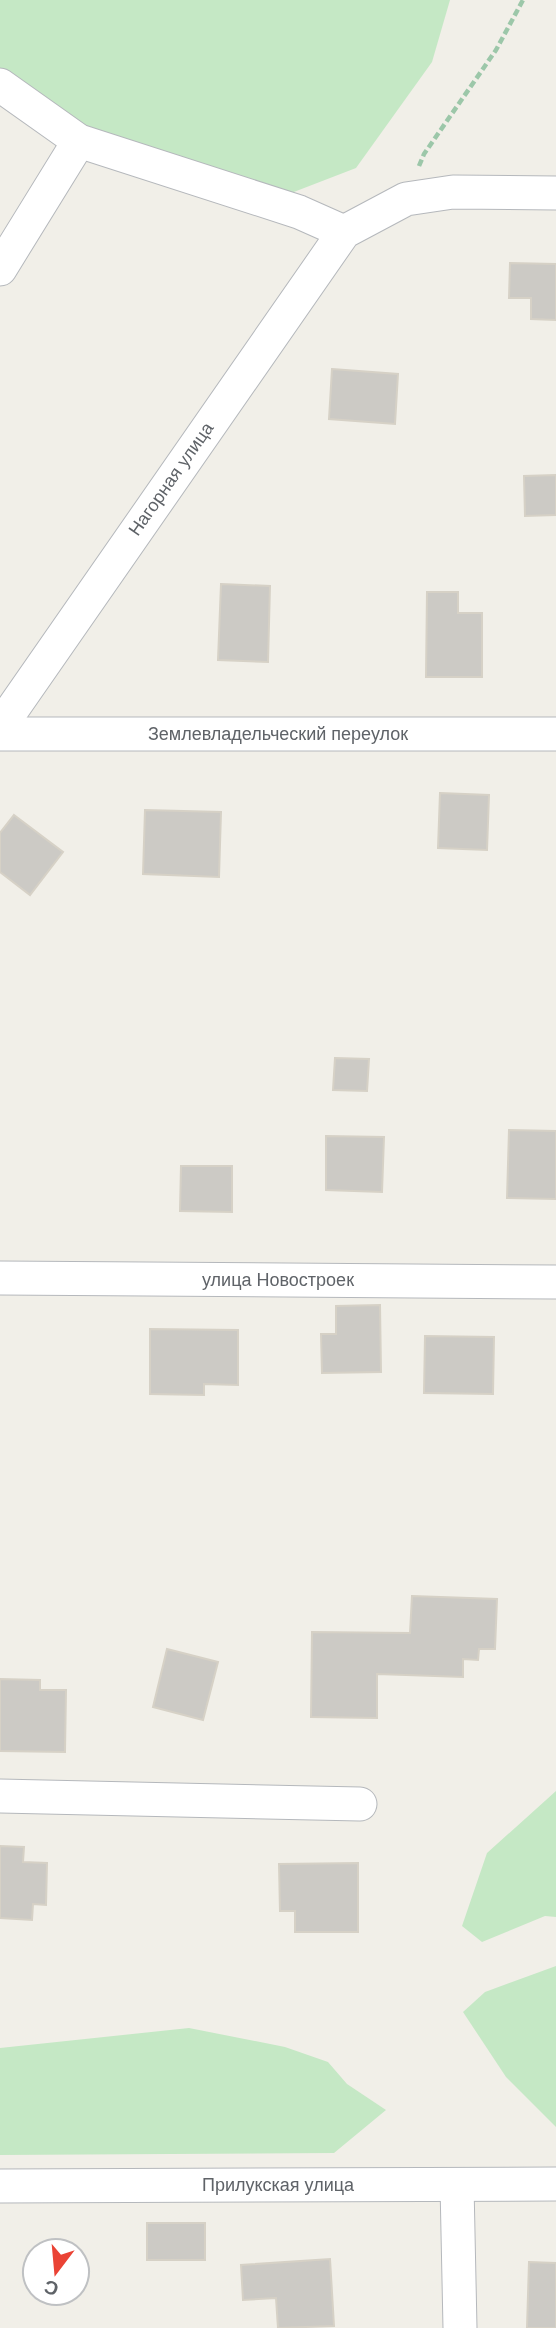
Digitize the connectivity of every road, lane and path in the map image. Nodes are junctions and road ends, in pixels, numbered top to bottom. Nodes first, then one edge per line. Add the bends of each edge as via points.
1 (523, 0) edge
2 (0, 85) edge
3 (79, 141) junction
4 (556, 193) edge
5 (406, 199) junction
6 (344, 232) junction
7 (0, 270) edge
8 (0, 727) edge
9 (0, 734) edge
10 (556, 734) edge
11 (0, 1278) edge
12 (556, 1282) edge
13 (0, 1796) edge
14 (360, 1804) dead end
15 (556, 2184) edge
16 (457, 2185) junction
17 (0, 2186) edge
18 (460, 2328) edge

1 - 5 path via 496,50 424,154
2 - 3 street
3 - 6 street via 299,212
3 - 7 street
4 - 5 street via 453,192
5 - 6 street
6 - 8 street, Нагорная улица
9 - 10 street, Землевладельческий переулок
11 - 12 street, улица Новостроек
13 - 14 street
15 - 16 street, Прилукская улица
16 - 17 street, Прилукская улица
16 - 18 street

